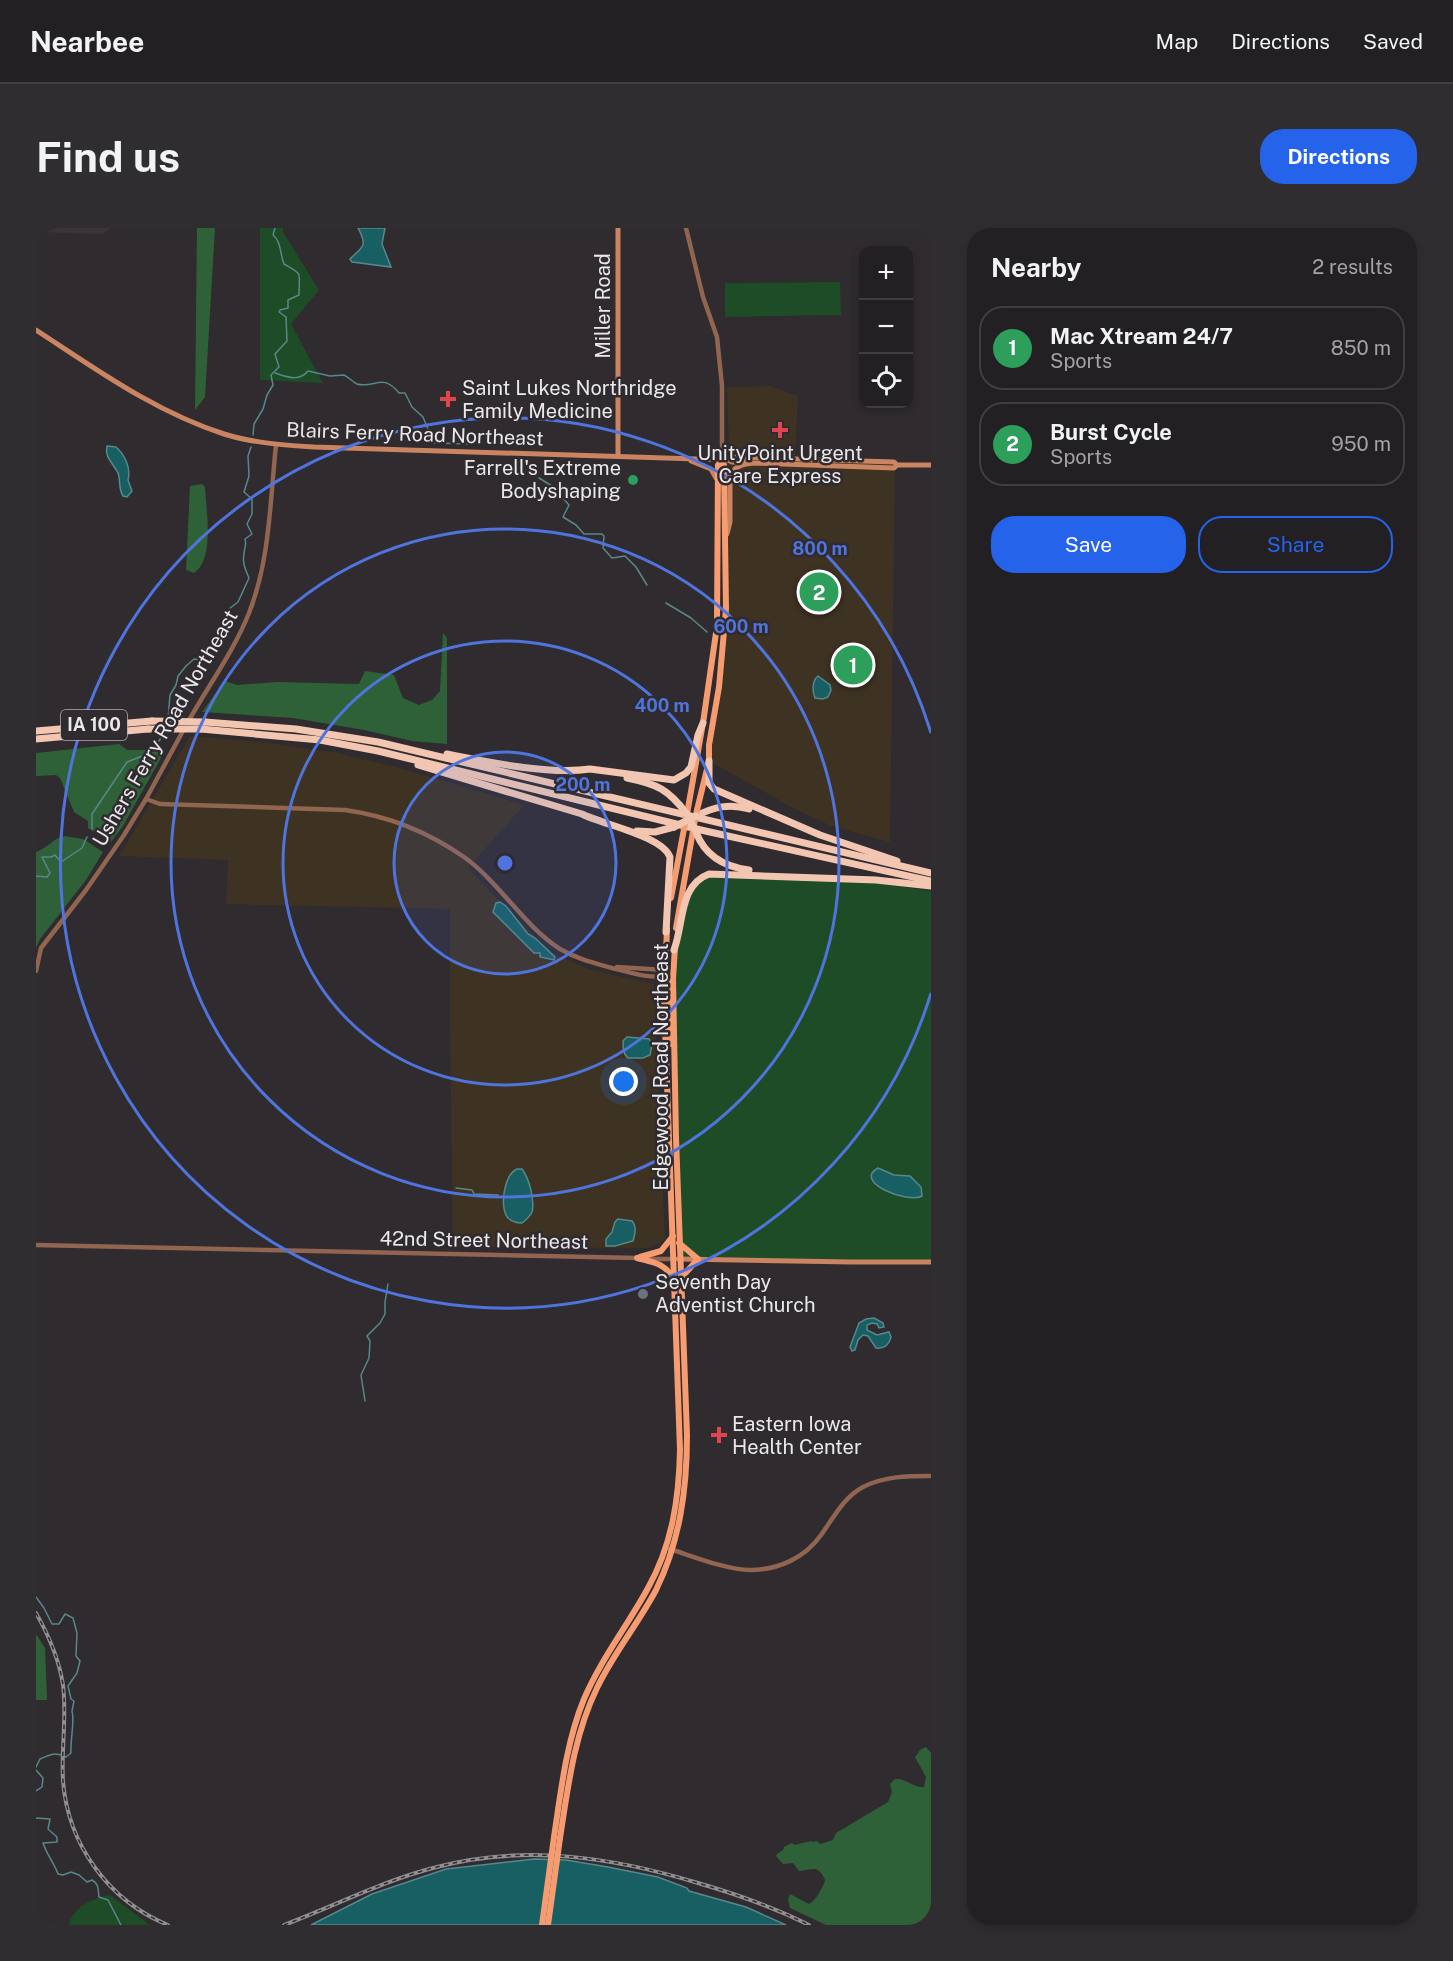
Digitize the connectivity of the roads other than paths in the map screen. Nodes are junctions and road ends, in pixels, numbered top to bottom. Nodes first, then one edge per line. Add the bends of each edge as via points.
1 (618, 228) edge
2 (686, 228) edge
3 (36, 330) edge
4 (276, 445) junction
5 (618, 456) junction
6 (681, 458) junction
7 (725, 460) junction
8 (754, 463) junction
9 (897, 465) junction
10 (931, 465) edge
11 (718, 496) junction
12 (725, 538) junction
13 (703, 723) junction
14 (203, 725) junction
15 (36, 731) edge
16 (36, 739) edge
17 (378, 742) junction
18 (346, 745) junction
19 (709, 761) junction
20 (577, 771) junction
21 (146, 799) junction
22 (582, 814) junction
23 (692, 820) junction
24 (783, 820) junction
25 (931, 872) edge
26 (823, 877) junction
27 (931, 881) edge
28 (931, 886) edge
29 (666, 932) junction
30 (675, 950) junction
31 (36, 971) edge
32 (667, 974) junction
33 (673, 1236) junction
34 (679, 1243) junction
35 (36, 1245) edge
36 (637, 1258) junction
37 (677, 1259) junction
38 (698, 1259) junction
39 (931, 1262) edge
40 (681, 1278) junction
41 (674, 1284) junction
42 (931, 1476) edge
43 (669, 1549) junction
44 (624, 1628) junction
45 (621, 1646) junction
46 (557, 1838) junction
47 (542, 1925) edge
48 (548, 1925) edge

1 - 5 main road, Miller Road
2 - 7 street via 717,337
3 - 4 main road, Blairs Ferry Road Northeast via 153,405 230,436
4 - 5 main road, Blairs Ferry Road Northeast
4 - 21 street, Ushers Ferry Road Northeast via 264,563 249,612
5 - 6 main road, Blairs Ferry Road Northeast
6 - 7 main road, Blairs Ferry Road Northeast
6 - 11 main road via 713,471
7 - 8 main road, Blairs Ferry Road Northeast
7 - 9 main road, Blairs Ferry Road Northeast via 786,458
7 - 11 main road, Edgewood Road Northeast via 718,465
7 - 12 main road, Edgewood Road Northeast
8 - 9 main road, Blairs Ferry Road Northeast via 894,468
8 - 12 main road via 731,472 730,522
9 - 10 main road, Blairs Ferry Road Northeast
11 - 13 main road, Edgewood Road Northeast via 717,626
12 - 19 main road, Edgewood Road Northeast via 726,609
13 - 20 highway via 691,767 674,780
13 - 23 main road, Edgewood Road Northeast
14 - 15 highway, IA 100, bridge via 152,721
14 - 16 highway, IA 100, bridge
14 - 17 highway, IA 100 via 296,729
14 - 18 highway, IA 100
17 - 20 highway via 504,764
17 - 25 highway, IA 100
18 - 22 highway
18 - 27 highway, IA 100
19 - 23 main road, Edgewood Road Northeast
19 - 24 highway via 709,783 714,789
20 - 23 highway via 650,783 667,791
21 - 31 street, Ushers Ferry Road Northeast via 86,890 40,948
21 - 32 street via 160,804 339,810 404,824 465,858 561,949 582,960 627,973
22 - 23 highway, bridge via 641,832 655,832
22 - 29 highway via 651,840 669,853
23 - 24 highway via 720,806 734,805
23 - 26 highway via 701,842 724,864
23 - 29 main road, Edgewood Road Northeast via 672,890
23 - 30 main road, Edgewood Road Northeast
24 - 25 highway
26 - 28 highway
26 - 30 highway via 719,873 700,877 685,899
29 - 32 main road, Edgewood Road Northeast
30 - 32 main road, Edgewood Road Northeast
32 - 33 main road, Edgewood Road Northeast
32 - 34 main road, Edgewood Road Northeast via 675,1062
33 - 36 main road via 661,1251
33 - 37 main road, Edgewood Road Northeast
34 - 37 main road, Edgewood Road Northeast
34 - 38 main road
35 - 36 street, 42nd Street Northeast
36 - 37 street, 42nd Street Northeast
36 - 41 main road via 659,1263
37 - 38 main road, 42nd Street Northeast
37 - 40 main road, Edgewood Road Northeast
37 - 41 main road, Edgewood Road Northeast
38 - 39 main road, 42nd Street Northeast
38 - 40 main road
40 - 43 main road, Edgewood Road Northeast via 687,1478 681,1518
41 - 43 main road, Edgewood Road Northeast via 679,1474
42 - 43 street via 897,1476 862,1488 839,1507 811,1548 773,1567 747,1570
43 - 44 main road, Edgewood Road Northeast
43 - 45 main road, Edgewood Road Northeast via 656,1590
44 - 45 main road
44 - 46 main road, Edgewood Road Northeast via 597,1672 578,1714 565,1764
45 - 46 main road, Edgewood Road Northeast via 596,1688 585,1716
46 - 47 main road, bridge
46 - 48 main road, bridge

